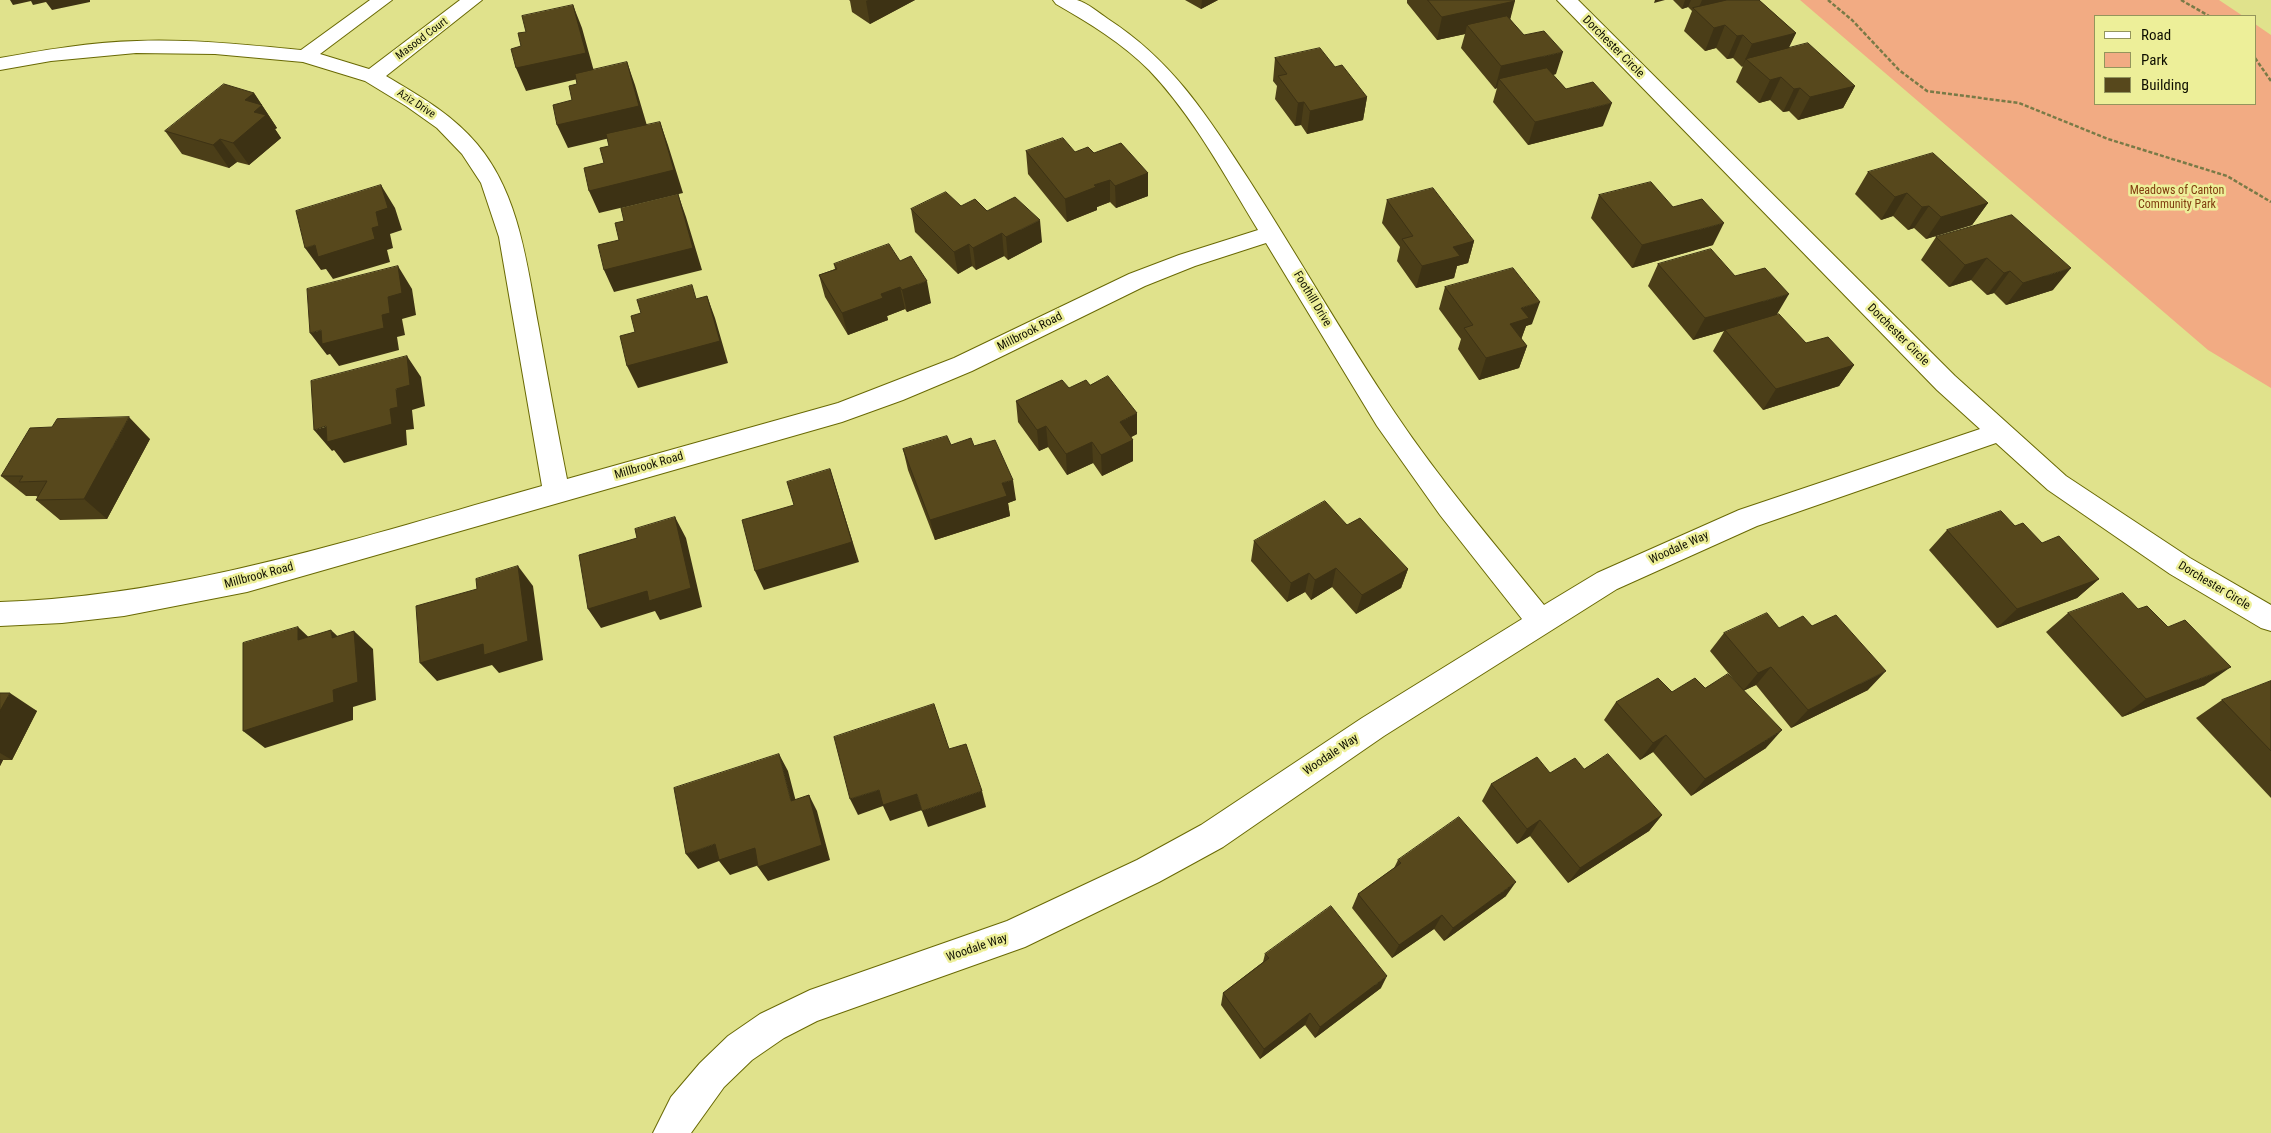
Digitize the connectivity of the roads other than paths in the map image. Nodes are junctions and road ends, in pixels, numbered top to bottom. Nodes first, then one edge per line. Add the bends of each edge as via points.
1 (382, 0) edge
2 (472, 0) edge
3 (1062, 0) edge
4 (1567, 0) edge
5 (304, 56) junction
6 (0, 64) edge
7 (372, 77) junction
8 (1274, 233) junction
9 (2000, 432) junction
10 (556, 493) junction
11 (0, 614) edge
12 (2271, 619) edge
13 (1540, 621) junction
14 (678, 1121) edge

1 - 5 street
2 - 7 street, Masood Court
3 - 8 street, Foothill Drive via 1093,17 1155,65 1197,116
4 - 9 street, Dorchester Circle via 1946,383
5 - 6 street, Aziz Drive via 216,48 144,47 60,54
5 - 7 street, Aziz Drive
7 - 10 street, Aziz Drive via 444,123 470,149 492,182 510,238
8 - 10 street, Millbrook Road via 1138,280 980,357 883,398
8 - 13 street, Foothill Drive via 1366,390 1437,491
9 - 12 street, Dorchester Circle via 2057,483 2117,525
9 - 13 street, Woodale Way via 1748,518 1607,581
10 - 11 street, Millbrook Road via 247,580 185,594 41,614
13 - 14 street, Woodale Way via 1373,727 1212,836 1148,872 1013,935 810,1007 772,1026 740,1048 712,1075

